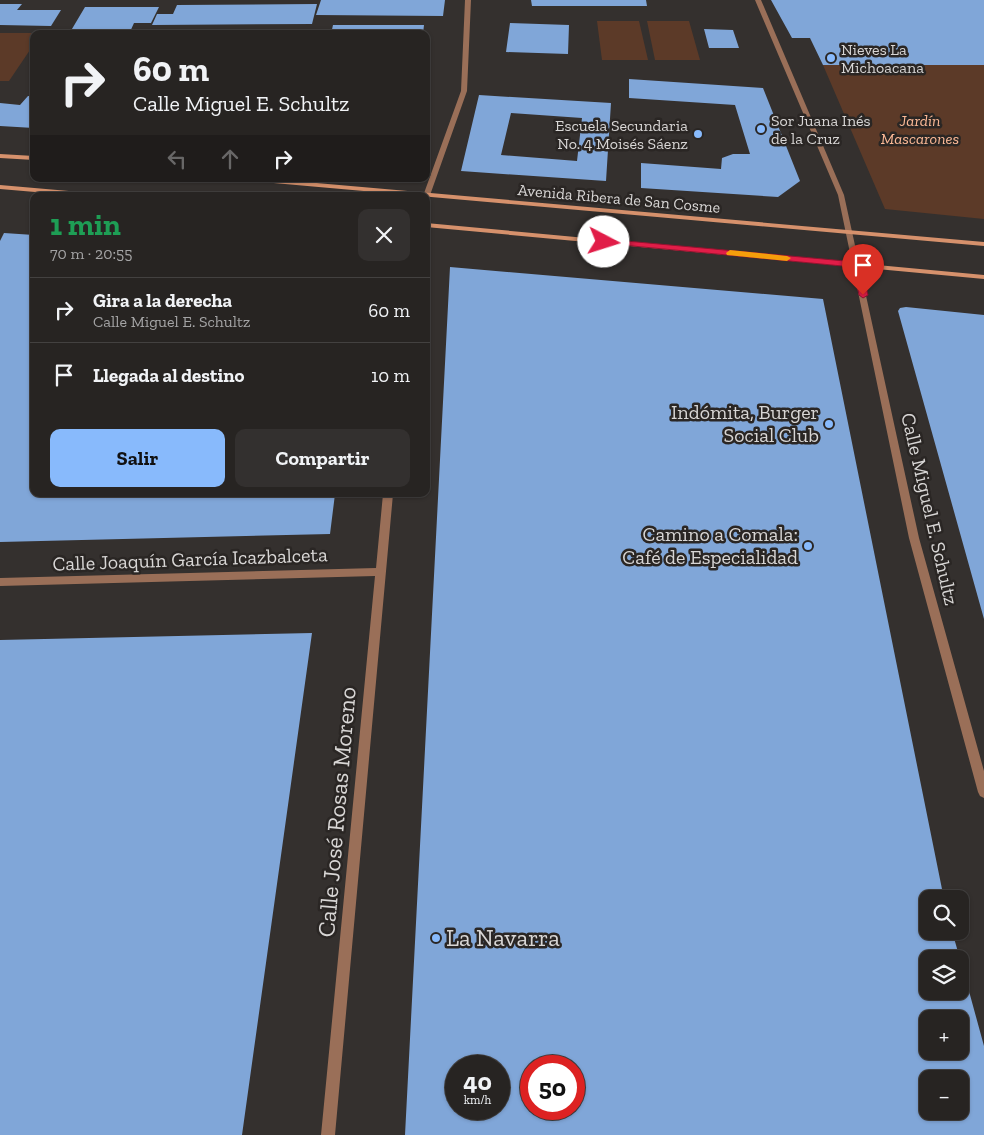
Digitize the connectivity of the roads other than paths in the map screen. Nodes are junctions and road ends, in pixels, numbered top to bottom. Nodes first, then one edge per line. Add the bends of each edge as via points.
1 (468, 0) edge
2 (758, 0) edge
3 (0, 156) edge
4 (30, 158) edge
5 (283, 182) edge
6 (0, 187) edge
7 (57, 192) edge
8 (386, 192) edge
9 (428, 192) edge
10 (430, 196) edge
11 (430, 226) edge
12 (848, 232) junction
13 (984, 244) edge
14 (856, 265) junction
15 (984, 277) edge
16 (388, 497) edge
17 (381, 572) junction
18 (0, 582) edge
19 (984, 792) edge
20 (328, 1135) edge

1 - 9 street via 464,91
2 - 12 street, Calle Miguel E. Schultz via 842,195
3 - 4 main road
5 - 8 main road, Avenida Ribera de San Cosme
6 - 7 main road
10 - 12 main road, Avenida Ribera de San Cosme
11 - 14 main road
12 - 13 main road, Avenida Ribera de San Cosme
12 - 14 street, Calle Miguel E. Schultz
14 - 15 main road
14 - 19 street, Calle Miguel E. Schultz via 914,538
16 - 17 street, Calle José Rosas Moreno
17 - 18 street, Calle Joaquín García Icazbalceta
17 - 20 street, Calle José Rosas Moreno

